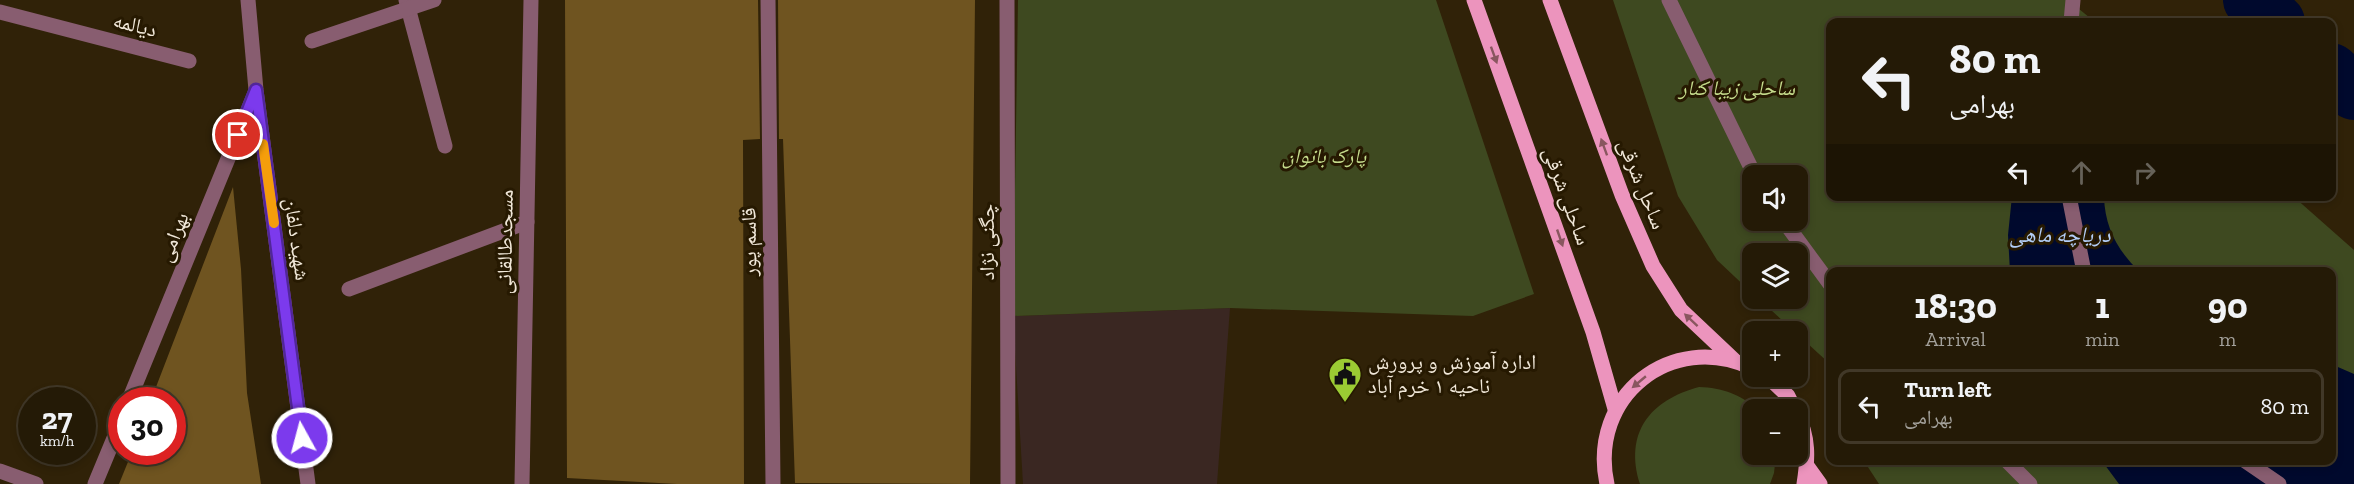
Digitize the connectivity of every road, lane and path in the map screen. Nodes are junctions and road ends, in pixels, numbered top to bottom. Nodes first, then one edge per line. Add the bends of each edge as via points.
1 (248, 0) edge
2 (434, 0) edge
3 (531, 0) edge
4 (768, 0) edge
5 (1007, 0) edge
6 (1474, 0) edge
7 (1550, 0) edge
8 (1669, 0) edge
9 (2073, 0) edge
10 (406, 4) edge
11 (0, 12) edge
12 (2071, 18) edge
13 (312, 40) dead end
14 (189, 61) dead end
15 (256, 90) junction
16 (445, 146) dead end
17 (1750, 165) edge
18 (2070, 201) edge
19 (527, 222) junction
20 (1791, 231) edge
21 (2083, 267) edge
22 (1826, 279) edge
23 (349, 288) dead end
24 (1734, 360) junction
25 (1742, 364) edge
26 (134, 387) edge
27 (1779, 387) edge
28 (1790, 399) edge
29 (1615, 409) junction
30 (108, 453) edge
31 (2011, 465) edge
32 (2251, 465) edge
33 (1807, 466) joint
34 (0, 471) edge
35 (36, 484) edge
36 (95, 484) edge
37 (308, 484) edge
38 (522, 484) edge
39 (773, 484) edge
40 (1008, 484) edge
41 (1607, 484) edge
42 (1804, 484) edge
43 (1820, 484) edge
44 (2030, 484) edge
45 (2278, 484) edge

1 - 15 street, شهید دلفان
2 - 10 street
3 - 19 street, مسجدطالقانی
4 - 39 street, قاسم پور
5 - 40 street, چگنی نژاد
6 -> 29 main road, ساحلی شرقی via 1593,332
24 -> 7 main road, ساحل شرقی via 1681,310 1653,266 1622,195
8 - 17 street
9 - 12 street
10 - 13 street
10 - 16 street
11 - 14 street, دیالمه
15 - 26 street, بهرامی
15 - 37 street, شهید دلفان
18 - 21 street
19 - 23 street
19 - 38 street, مسجدطالقانی
20 - 22 street
24 - 25 main road
24 -> 29 main road via 1700,356 1666,364 1637,382
27 - 28 main road
29 - 41 main road via 1605,437 1603,466
30 - 36 street
31 - 44 street
32 - 45 street
33 - 42 main road
33 - 43 main road
34 - 35 street

